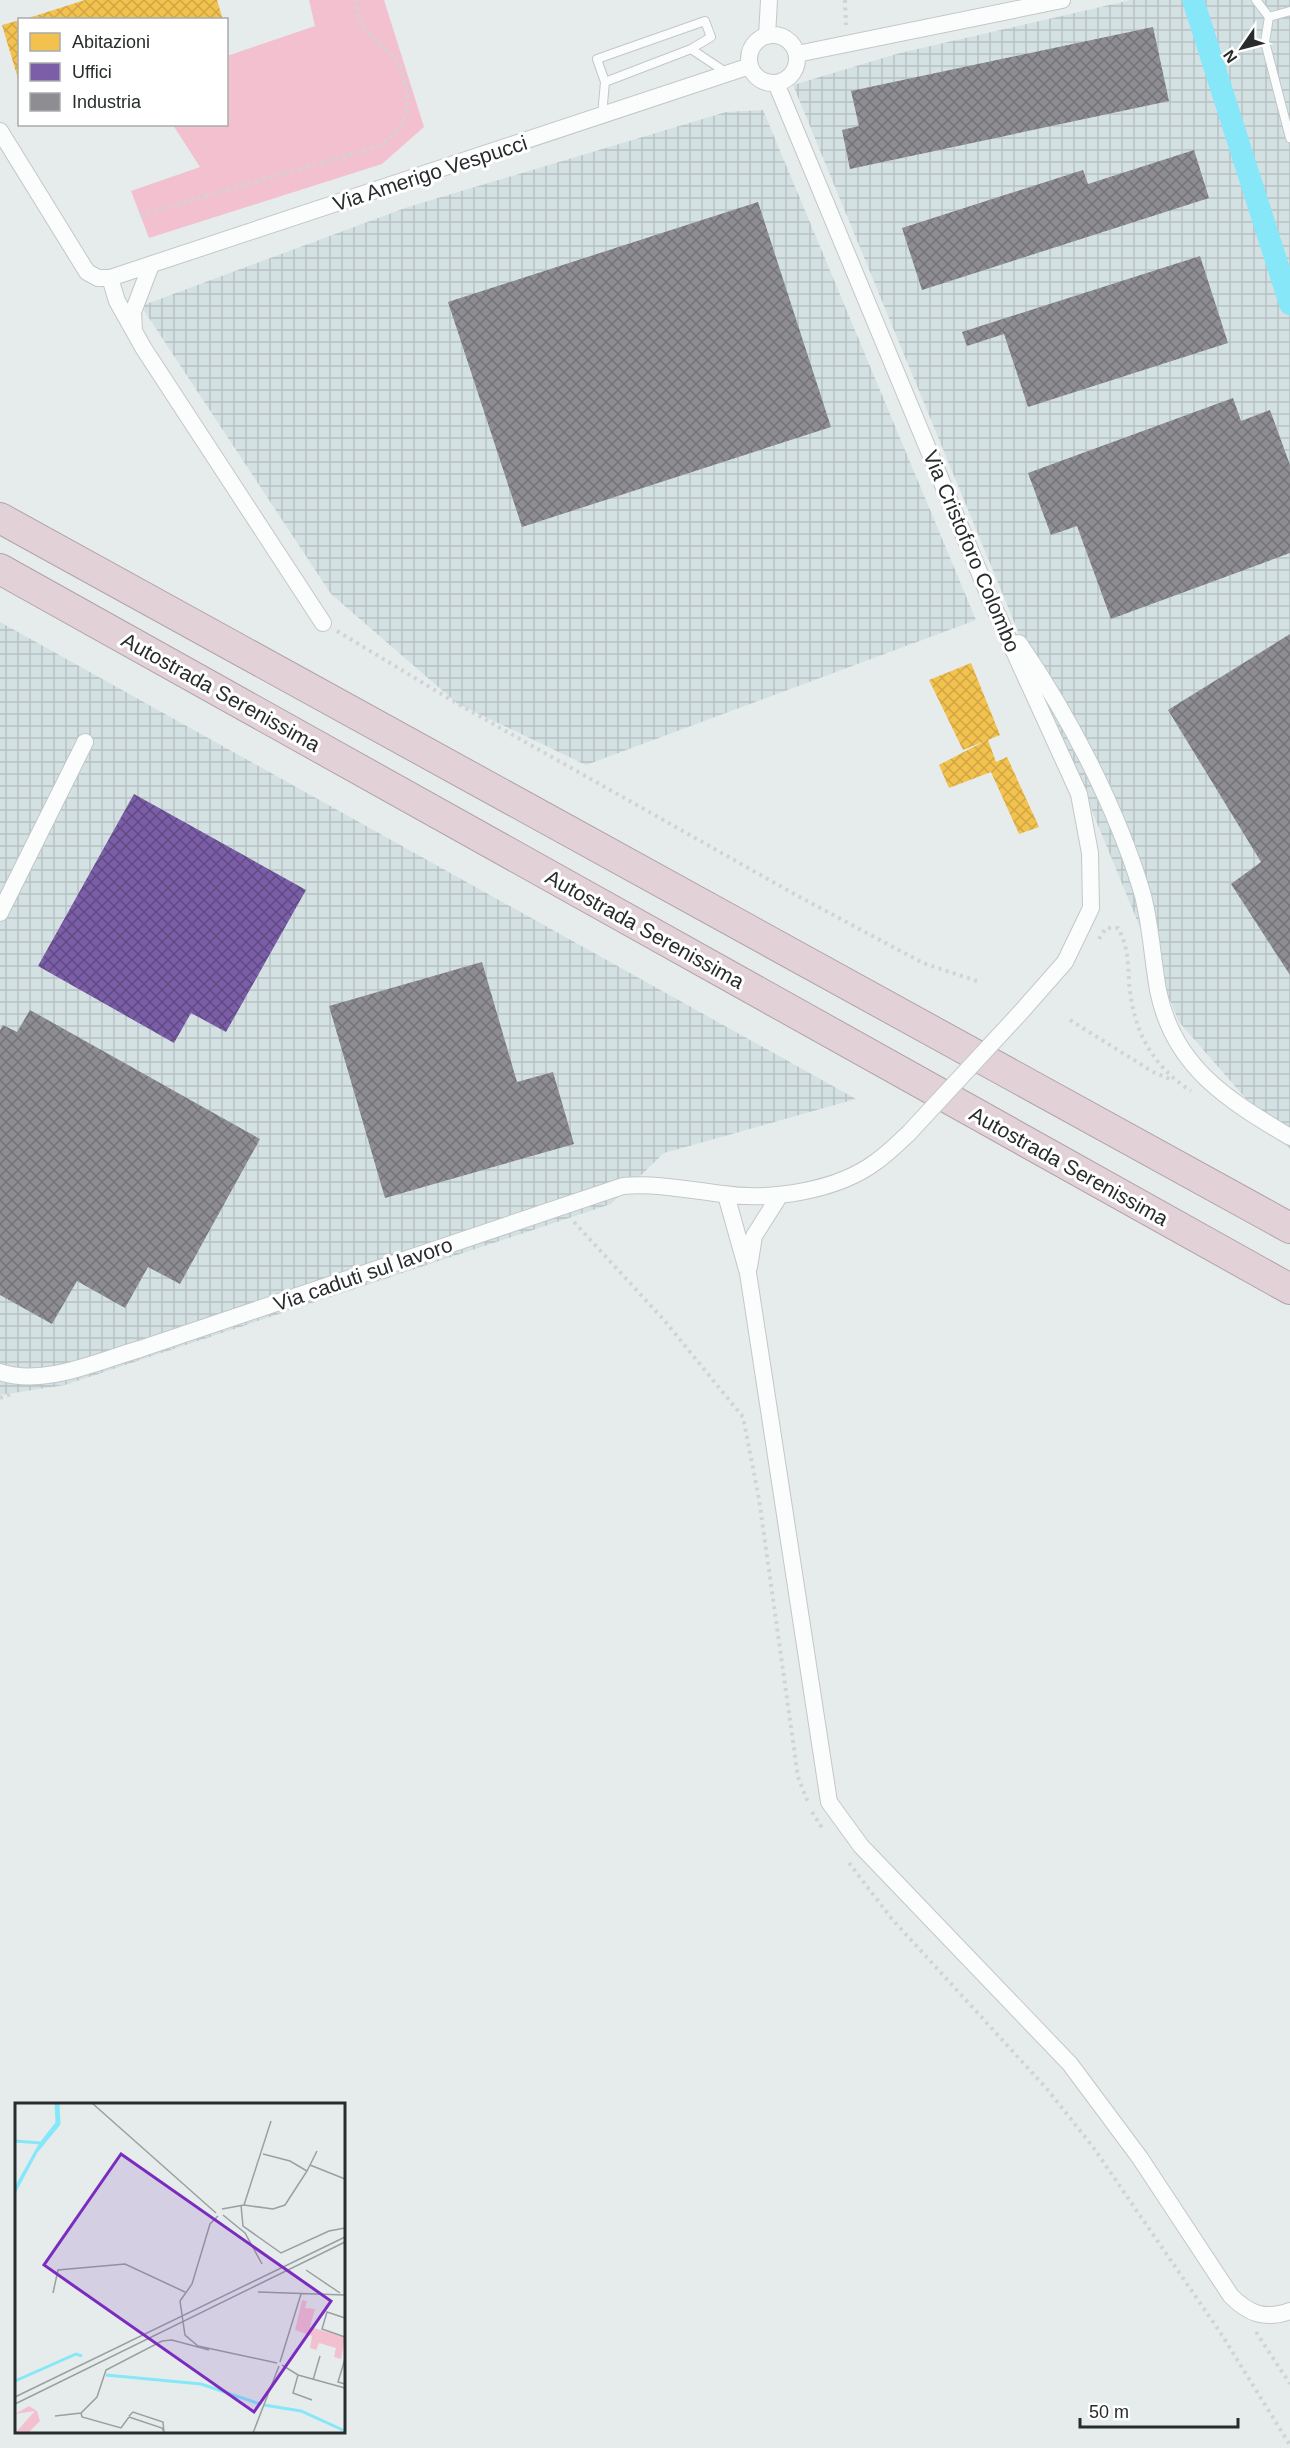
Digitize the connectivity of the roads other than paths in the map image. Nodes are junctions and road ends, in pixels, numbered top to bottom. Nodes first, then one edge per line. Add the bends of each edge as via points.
1 (769, 0) edge
2 (1062, 0) edge
3 (1256, 0) edge
4 (1290, 11) edge
5 (1269, 17) junction
6 (767, 36) junction
7 (691, 49) junction
8 (797, 54) junction
9 (750, 66) junction
10 (728, 74) junction
11 (605, 82) junction
12 (776, 83) junction
13 (602, 116) junction
14 (0, 130) edge
15 (1290, 138) edge
16 (151, 266) junction
17 (110, 278) junction
18 (134, 331) junction
19 (0, 518) edge
20 (0, 569) edge
21 (992, 603) junction
22 (323, 623) road end
23 (85, 742) dead end
24 (0, 913) edge
25 (908, 1134) joint
26 (1290, 1137) edge
27 (726, 1195) junction
28 (780, 1195) junction
29 (1290, 1228) edge
30 (748, 1274) junction
31 (1290, 1289) edge
32 (0, 1372) edge
33 (1290, 2311) edge

1 - 6 street
2 - 8 street
3 - 5 lane
4 - 5 lane
5 - 15 lane via 1265,42
6 - 8 street via 780,36
6 - 9 street via 754,44 749,53
7 - 10 lane
7 - 11 lane
7 - 11 lane via 711,37 705,21 597,59
8 - 12 street via 795,70 789,78
9 - 10 street, Via Amerigo Vespucci
9 - 12 street via 764,82
10 - 13 street, Via Amerigo Vespucci
11 - 13 lane
12 - 21 street, Via Cristoforo Colombo
13 - 16 street, Via Amerigo Vespucci
14 - 17 street via 87,272 98,278
16 - 17 street, Via Amerigo Vespucci
16 - 18 street via 133,312
17 - 18 street via 117,302
18 - 22 street
19 - 29 highway
20 - 31 highway, Autostrada Serenissima
21 - 25 street, Via Cristoforo Colombo, bridge via 1079,794 1090,853 1091,908 1065,962
21 - 26 street via 1041,675 1098,782 1141,891 1158,990 1171,1033 1206,1080 1241,1109
23 - 24 street
25 - 28 street, Via caduti sul lavoro via 875,1163 829,1185
27 - 28 street, Via caduti sul lavoro
27 - 30 street
27 - 32 street, Via caduti sul lavoro via 652,1183 623,1186 140,1349 58,1372 27,1377
28 - 30 street via 754,1236
30 - 33 street via 829,1802 861,1846 1070,2064 1140,2158 1232,2296 1246,2311 1261,2315

